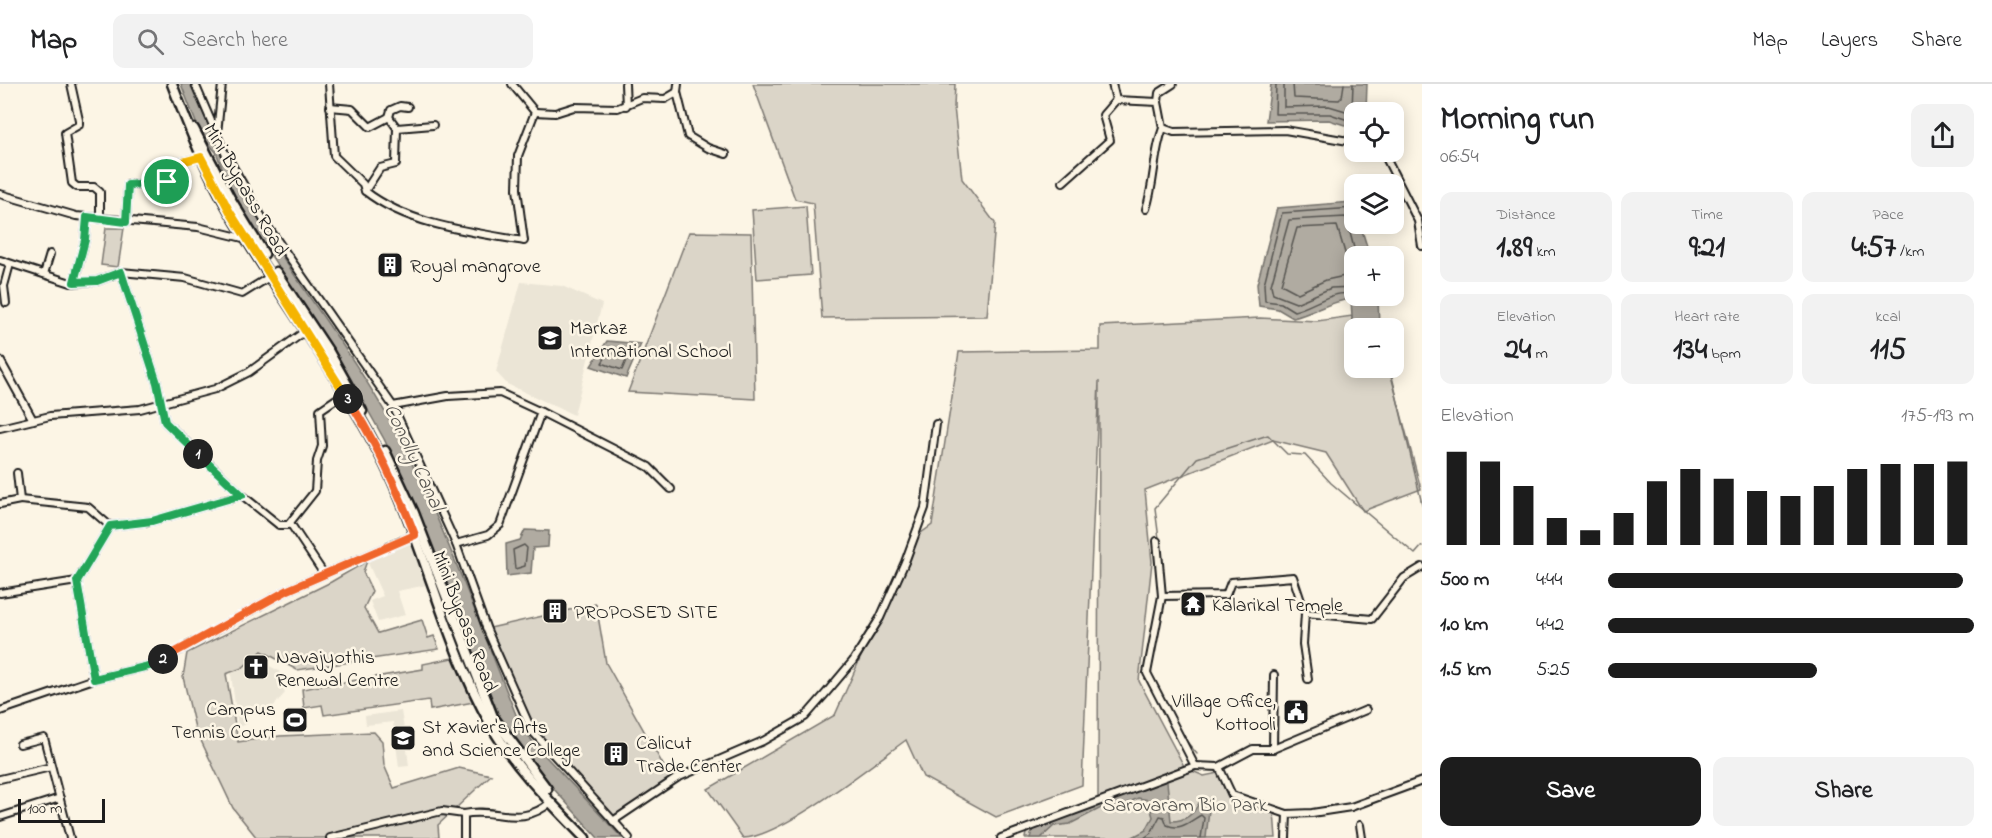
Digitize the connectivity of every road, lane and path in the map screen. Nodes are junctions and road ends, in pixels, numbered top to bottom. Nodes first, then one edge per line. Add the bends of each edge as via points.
1 (71, 84) edge
2 (174, 84) edge
3 (195, 84) edge
4 (222, 84) edge
5 (329, 84) edge
6 (512, 84) edge
7 (625, 84) edge
8 (678, 84) edge
9 (1112, 84) edge
10 (1173, 84) edge
11 (677, 92) junction
12 (1116, 100) junction
13 (1158, 102) junction
14 (626, 106) junction
15 (330, 107) junction
16 (408, 107) dead end
17 (535, 112) junction
18 (388, 117) junction
19 (433, 125) dead end
20 (397, 128) junction
21 (1163, 128) junction
22 (217, 134) junction
23 (1344, 140) edge
24 (726, 154) dead end
25 (201, 157) junction
26 (1388, 162) edge
27 (1063, 182) dead end
28 (365, 191) junction
29 (0, 194) edge
30 (1146, 208) dead end
31 (87, 217) junction
32 (100, 219) junction
33 (126, 222) junction
34 (248, 240) junction
35 (1422, 246) edge
36 (50, 254) dead end
37 (0, 260) edge
38 (10, 264) junction
39 (121, 272) junction
40 (44, 274) junction
41 (271, 276) junction
42 (74, 282) junction
43 (6, 303) dead end
44 (304, 332) junction
45 (0, 360) edge
46 (2, 370) edge
47 (345, 393) junction
48 (161, 404) junction
49 (393, 406) junction
50 (541, 412) junction
51 (33, 420) junction
52 (936, 424) dead end
53 (0, 428) edge
54 (17, 473) dead end
55 (671, 489) dead end
56 (242, 495) junction
57 (20, 500) junction
58 (0, 504) edge
59 (290, 523) junction
60 (110, 526) junction
61 (418, 534) junction
62 (1157, 541) dead end
63 (456, 544) junction
64 (1422, 567) edge
65 (324, 574) junction
66 (77, 581) junction
67 (0, 593) edge
68 (1162, 596) junction
69 (1305, 613) junction
70 (1274, 675) dead end
71 (94, 679) junction
72 (1308, 680) dead end
73 (1366, 710) dead end
74 (0, 711) edge
75 (20, 744) dead end
76 (1273, 749) junction
77 (1195, 766) junction
78 (51, 767) junction
79 (1219, 767) junction
80 (0, 779) edge
81 (1422, 781) edge
82 (60, 798) junction
83 (551, 802) junction
84 (464, 814) junction
85 (1287, 814) junction
86 (0, 817) edge
87 (613, 821) junction
88 (1360, 825) dead end
89 (68, 838) edge
90 (330, 838) edge
91 (464, 838) edge
92 (585, 838) edge
93 (590, 838) edge
94 (629, 838) edge
95 (1001, 838) edge
96 (1286, 838) edge
97 (1362, 838) edge

1 - 32 street via 79,120 79,125 65,133 72,183 77,187 94,187 99,192
2 - 25 main road, Mini Bypass Road
2 - 61 main road, Mini Bypass Road via 230,198 329,352 394,467
3 - 22 street
4 - 22 street
5 - 15 street
6 - 17 street
7 - 14 street
8 - 11 street
9 - 12 street
10 - 13 street via 1159,93
11 - 14 street via 665,99 642,98
11 - 24 street via 688,136
12 - 13 street
12 - 27 street via 1103,115 1110,140
13 - 21 street
14 - 17 street
15 - 18 street via 352,109 370,127
15 - 28 street via 334,156 363,184
16 - 18 street via 391,110
17 - 28 street via 518,156 517,189 524,241 403,214
18 - 20 street
19 - 20 street
20 - 28 street via 396,164 380,168
21 - 23 street via 1173,132 1285,130
21 - 30 street
22 - 49 street via 266,224
25 - 33 street via 167,166 167,182 128,185
25 - 34 main road, Mini Bypass Road
26 - 35 street via 1418,221
29 - 31 street
31 - 32 street
31 - 42 street
32 - 33 street
33 - 34 street via 198,227
34 - 41 main road, Mini Bypass Road
36 - 40 street
37 - 38 street
38 - 40 street
38 - 43 street via 4,286
39 - 41 street via 185,278 243,294
39 - 42 street via 97,281
39 - 48 street
40 - 42 street
41 - 44 main road, Mini Bypass Road
44 - 47 main road, Mini Bypass Road
44 - 48 street via 249,372 215,389
45 - 46 street
46 - 51 street
47 - 59 street via 320,410 322,446 315,491
47 - 61 main road, Mini Bypass Road via 378,449
48 - 51 street
48 - 56 street via 165,422
49 - 50 street via 448,396 500,393
49 - 63 street
50 - 55 street via 649,467
50 - 63 street via 500,525 488,535
51 - 53 street
52 - 87 street via 925,508 880,618 853,660 806,717 763,741 677,778
54 - 57 street
56 - 59 street via 279,525
56 - 60 street via 152,521
57 - 58 street
57 - 60 street via 88,507
59 - 65 street
60 - 66 street
61 - 65 street
61 - 83 main road, Mini Bypass Road via 466,673 490,724
61 - 93 main road, Mini Bypass Road via 493,717 523,760
62 - 68 street
63 - 87 street via 487,630 532,731
64 - 69 street via 1404,578 1372,619
65 - 71 street via 241,614 153,665
66 - 67 street
66 - 71 street
68 - 69 street via 1226,596 1231,582 1293,578
68 - 77 street via 1147,673
69 - 72 street via 1303,644
70 - 76 street
71 - 74 street
73 - 76 street
75 - 78 street via 44,738
76 - 79 street via 1253,749
77 - 79 street
77 - 95 street
78 - 80 street
78 - 82 street
79 - 85 street via 1232,795
81 - 85 street via 1351,807
82 - 86 street
82 - 89 street
83 - 84 street via 527,816
83 - 92 main road, Mini Bypass Road
84 - 90 street via 442,811
84 - 91 street
85 - 96 street
87 - 94 street
88 - 97 street

